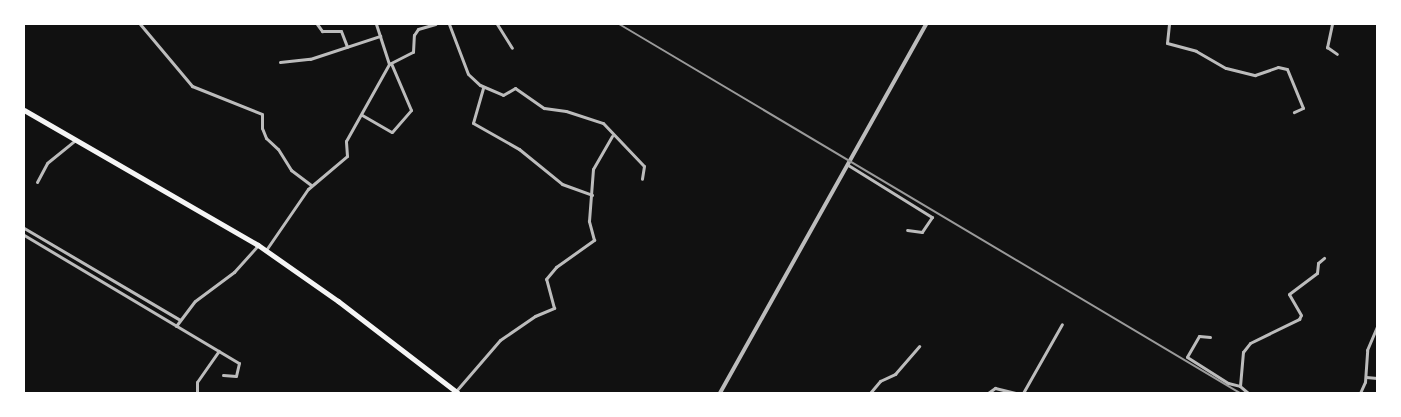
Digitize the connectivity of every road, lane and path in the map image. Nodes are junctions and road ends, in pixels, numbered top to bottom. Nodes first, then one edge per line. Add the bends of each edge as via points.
1 (140, 24) edge
2 (317, 24) edge
3 (376, 24) edge
4 (435, 24) edge
5 (448, 24) edge
6 (497, 24) edge
7 (926, 24) edge
8 (1169, 24) edge
9 (1332, 24) edge
10 (380, 36) junction
11 (347, 47) junction
12 (512, 48) dead end
13 (1337, 54) dead end
14 (280, 62) dead end
15 (390, 64) junction
16 (483, 88) junction
17 (24, 110) edge
18 (1294, 112) dead end
19 (362, 115) junction
20 (612, 136) junction
21 (75, 140) junction
22 (848, 165) junction
23 (642, 179) dead end
24 (37, 182) dead end
25 (311, 185) junction
26 (592, 195) junction
27 (24, 228) edge
28 (907, 230) dead end
29 (24, 235) edge
30 (258, 245) junction
31 (265, 250) junction
32 (1324, 258) dead end
33 (87, 270) junction
34 (178, 323) junction
35 (1062, 324) dead end
36 (1377, 327) edge
37 (1210, 337) dead end
38 (919, 346) dead end
39 (219, 351) junction
40 (223, 375) dead end
41 (1366, 377) junction
42 (1377, 378) edge
43 (1240, 386) junction
44 (457, 392) edge
45 (197, 393) edge
46 (720, 393) edge
47 (870, 393) edge
48 (988, 393) edge
49 (1016, 393) edge
50 (1023, 393) edge
51 (1248, 393) edge
52 (1360, 393) edge

1 - 25 street via 192,86 262,114 266,138 291,170
2 - 11 street via 322,32 341,31
3 - 10 street
4 - 15 street via 418,29 413,52
5 - 16 street via 468,74
6 - 12 street
7 - 22 street
8 - 18 street via 1167,43 1193,50 1226,68 1255,75 1278,67 1287,69 1303,108
9 - 13 street via 1327,47
10 - 11 street
10 - 15 street
11 - 14 street via 310,59
15 - 19 street
15 - 19 street via 411,110 392,132
16 - 20 street via 503,95 515,88 544,108 566,110 598,121
16 - 26 street via 473,123 519,149 562,184
17 - 21 highway
19 - 25 street via 346,141 347,156
20 - 23 street via 644,166
20 - 26 street via 593,170
21 - 24 street via 48,163
21 - 30 highway
22 - 28 street via 932,217 922,232
22 - 46 street
25 - 31 street
26 - 44 street via 590,222 594,240 556,267 546,279 554,308 535,316 500,340
27 - 33 street
29 - 33 street
30 - 31 highway
30 - 34 street via 234,272 195,302
31 - 44 highway
32 - 43 street via 1318,264 1317,273 1289,294 1301,316 1299,319 1246,347 1240,368
33 - 34 street
33 - 34 street
34 - 39 street
35 - 50 street
36 - 41 street via 1367,350
37 - 43 street via 1199,336 1186,357 1228,383
38 - 47 street via 895,374 880,381
39 - 40 street via 240,365 236,376
39 - 45 street via 197,382
41 - 42 street
41 - 52 street
43 - 51 street
48 - 49 street via 995,388

